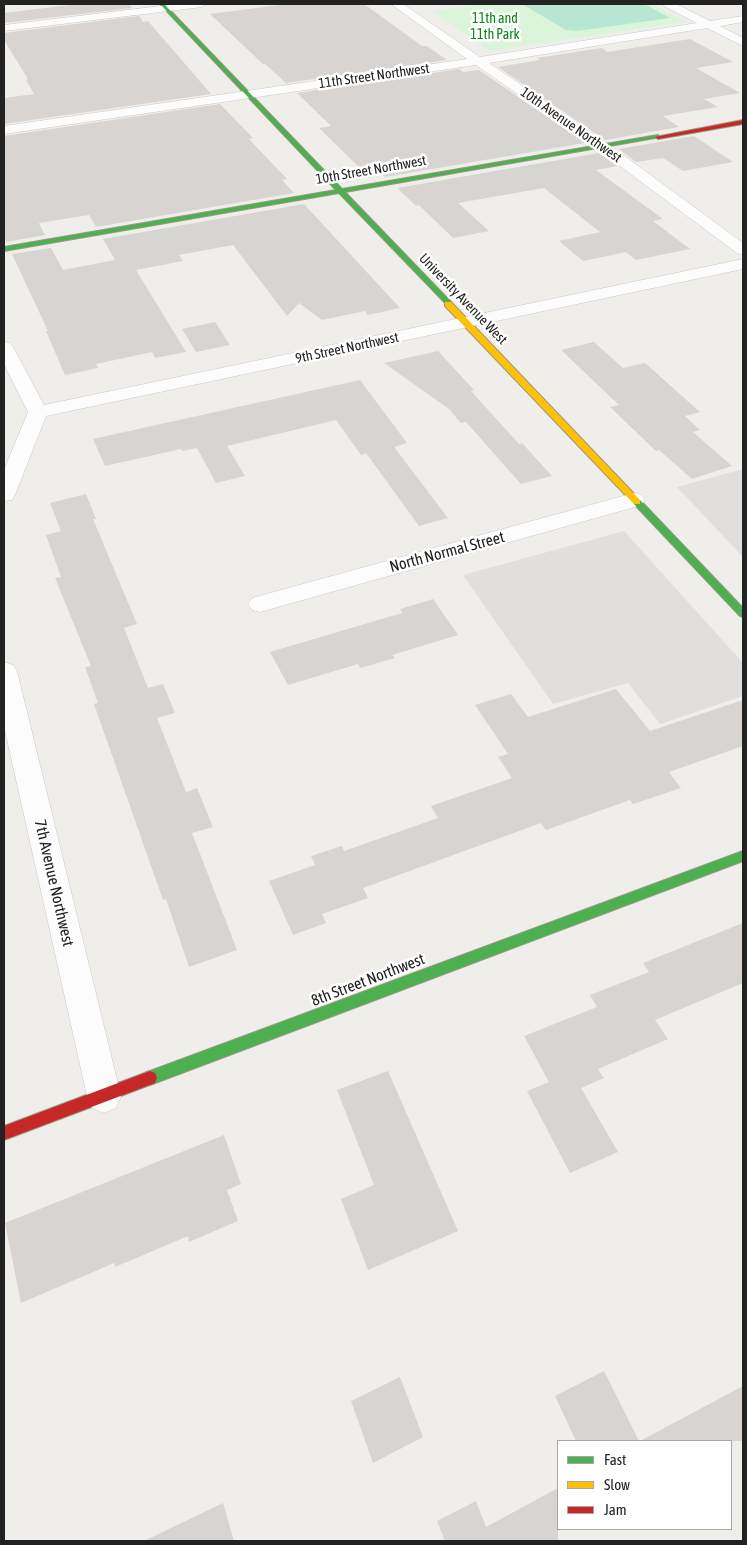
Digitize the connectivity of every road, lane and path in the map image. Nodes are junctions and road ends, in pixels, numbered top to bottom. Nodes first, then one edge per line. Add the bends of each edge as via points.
1 (202, 4) edge
2 (396, 4) edge
3 (668, 4) edge
4 (164, 6) edge
5 (743, 19) edge
6 (708, 24) junction
7 (4, 28) edge
8 (743, 42) edge
9 (479, 60) junction
10 (248, 94) junction
11 (743, 122) edge
12 (4, 130) edge
13 (601, 146) junction
14 (340, 191) junction
15 (4, 250) edge
16 (743, 250) edge
17 (743, 264) edge
18 (465, 323) junction
19 (4, 347) edge
20 (38, 412) junction
21 (4, 495) edge
22 (634, 500) junction
23 (260, 604) dead end
24 (743, 614) edge
25 (4, 670) edge
26 (743, 856) edge
27 (104, 1096) junction
28 (4, 1133) edge

1 - 4 street
2 - 9 street, 10th Avenue Northwest
3 - 6 street
4 - 7 street
4 - 10 street, University Avenue West
5 - 6 street, 11th Street Northwest
6 - 8 street
6 - 9 street, 11th Street Northwest
9 - 10 street, 11th Street Northwest
9 - 13 street, 10th Avenue Northwest
10 - 12 street, 11th Street Northwest
10 - 14 street, University Avenue West
11 - 13 street, 10th Street Northwest
13 - 14 street, 10th Street Northwest
13 - 16 street, 10th Avenue Northwest
14 - 15 street, 10th Street Northwest
14 - 18 street, University Avenue West
17 - 18 street, 9th Street Northwest
18 - 20 street, 9th Street Northwest
18 - 22 street, University Avenue West
19 - 20 street
20 - 21 street
22 - 23 street, North Normal Street
22 - 24 street, University Avenue West
25 - 27 street, 7th Avenue Northwest
26 - 27 street, 8th Street Northwest
27 - 28 street, 8th Street Northwest

